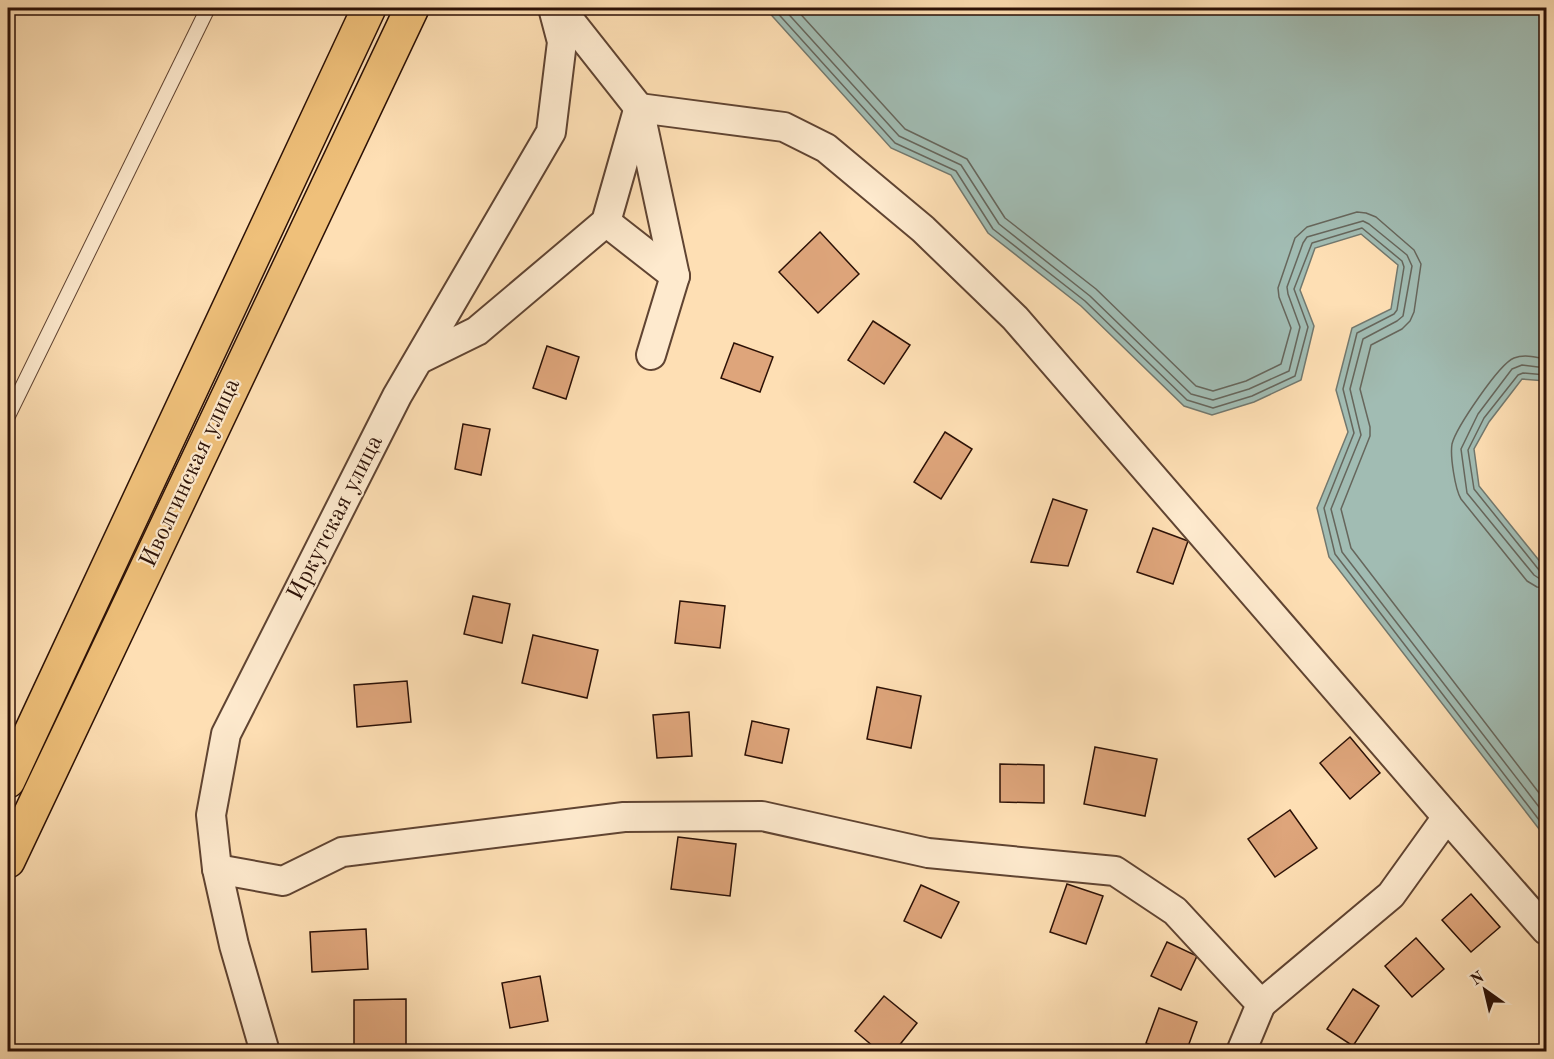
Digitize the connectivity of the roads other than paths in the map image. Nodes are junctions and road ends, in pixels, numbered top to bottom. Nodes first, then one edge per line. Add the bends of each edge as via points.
1 (208, 8) edge
2 (369, 8) edge
3 (412, 8) edge
4 (553, 8) edge
5 (560, 8) edge
6 (639, 108) junction
7 (606, 222) junction
8 (675, 276) junction
9 (651, 355) dead end
10 (420, 358) junction
11 (8, 416) edge
12 (8, 781) edge
13 (1446, 818) junction
14 (8, 861) edge
15 (217, 869) junction
16 (1546, 930) edge
17 (1261, 1004) junction
18 (265, 1052) edge
19 (1241, 1052) edge

1 - 11 lane
2 - 12 main road, Иволгинская улица
3 - 14 main road, Иволгинская улица
4 - 10 street, Иркутская улица via 562,42 551,132
5 - 6 street
6 - 7 street
6 - 8 street
6 - 13 street via 784,127 826,148 923,229 1015,318
7 - 8 street
7 - 10 street via 477,331
8 - 9 street
10 - 15 street, Иркутская улица via 226,734 211,815
13 - 16 street
13 - 17 street via 1391,895
15 - 17 street via 283,881 342,852 624,817 762,816 928,853 1114,872 1175,911
15 - 18 street, Иркутская улица
17 - 19 street

